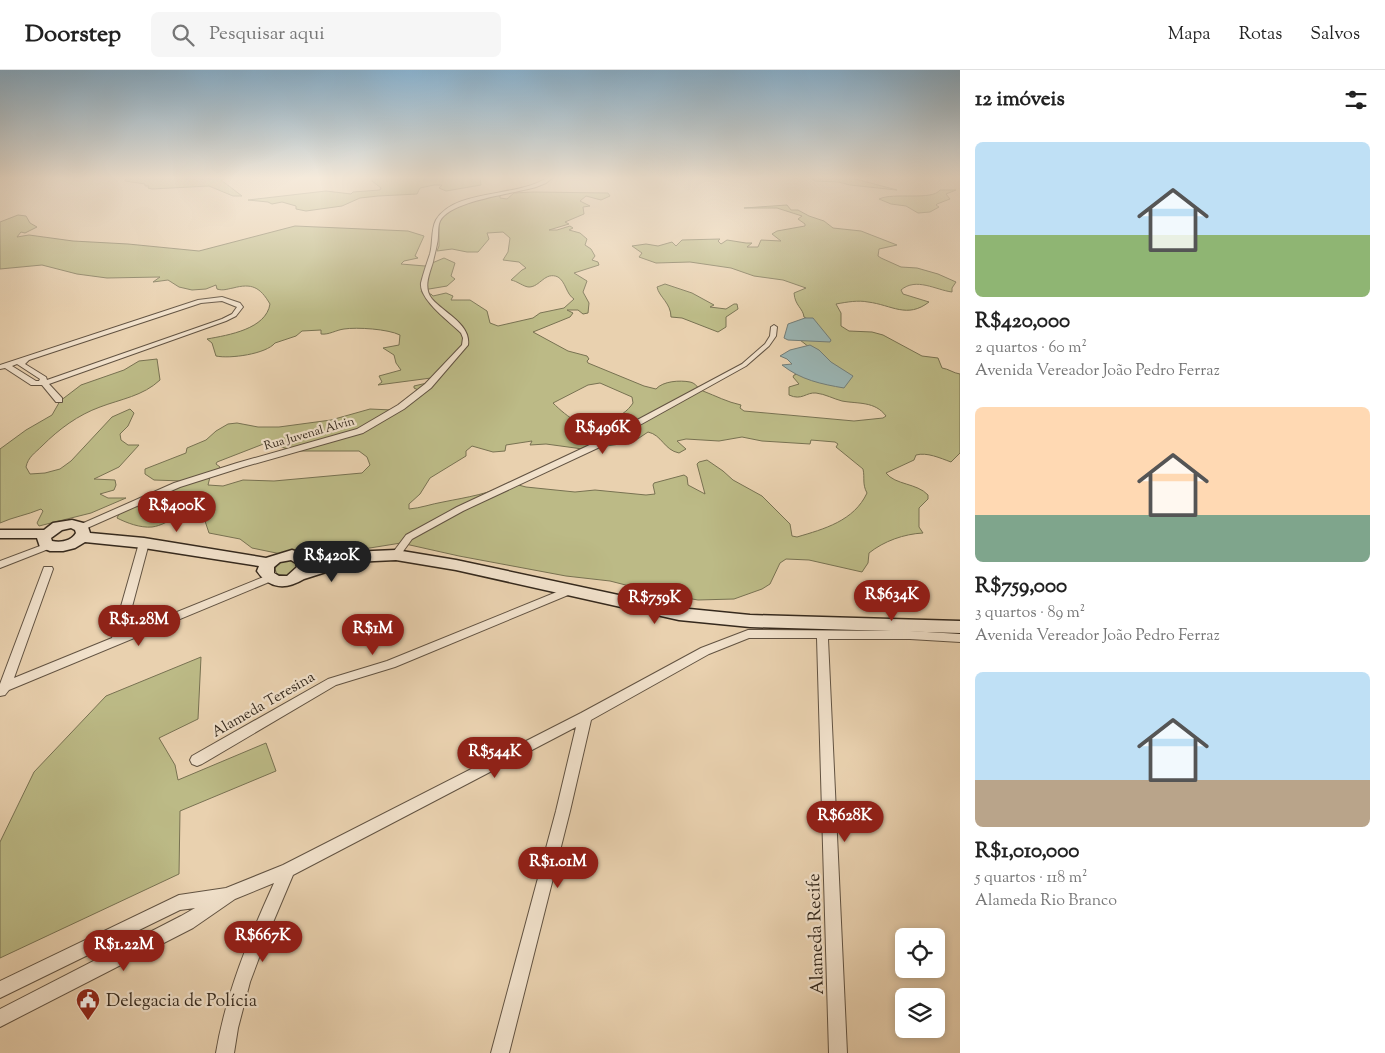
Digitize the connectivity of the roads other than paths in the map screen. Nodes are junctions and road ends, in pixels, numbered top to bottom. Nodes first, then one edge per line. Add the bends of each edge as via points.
1 (438, 223) edge
2 (774, 327) dead end
3 (18, 363) junction
4 (5, 367) edge
5 (0, 371) edge
6 (43, 383) junction
7 (59, 400) dead end
8 (81, 532) junction
9 (0, 534) edge
10 (47, 540) junction
11 (144, 543) junction
12 (396, 555) junction
13 (354, 558) junction
14 (302, 559) junction
15 (0, 564) edge
16 (48, 569) dead end
17 (269, 571) junction
18 (300, 575) junction
19 (568, 591) junction
20 (960, 627) edge
21 (822, 634) junction
22 (960, 638) edge
23 (116, 642) junction
24 (1, 690) edge
25 (585, 717) junction
26 (197, 760) dead end
27 (288, 870) junction
28 (230, 894) junction
29 (0, 990) edge
30 (0, 1018) edge
31 (226, 1053) edge
32 (500, 1053) edge
33 (838, 1053) edge

1 - 8 street, Rua Juvenal Alvin via 424,284 425,292 458,325 466,338 465,345 428,386 401,408 360,431 177,485
2 - 12 street via 773,336 767,344 744,365 599,444 443,518 409,537
3 - 4 street
3 - 6 street via 44,378
3 - 6 street via 200,301 229,300 240,307 224,320
4 - 5 street
4 - 6 street via 34,383
6 - 7 street
8 - 10 main road via 65,546
8 - 10 main road via 72,524 65,525 52,529
8 - 11 main road
9 - 10 main road
10 - 15 street
11 - 17 main road
11 - 23 street
12 - 13 main road
12 - 19 main road via 456,565
13 - 14 main road
13 - 18 main road
14 - 17 main road via 285,556
14 - 18 main road via 305,567
16 - 24 street
17 - 18 main road via 282,581
17 - 23 street
19 - 20 main road via 679,614 750,621
19 - 26 street, Alameda Teresina via 391,664 332,682
21 - 22 street
21 - 25 street via 748,634 706,651
21 - 33 street, Alameda Recife
23 - 24 street
25 - 27 street
25 - 32 street
27 - 28 street
27 - 31 street via 246,964
28 - 29 street via 179,903
28 - 30 street via 187,922

